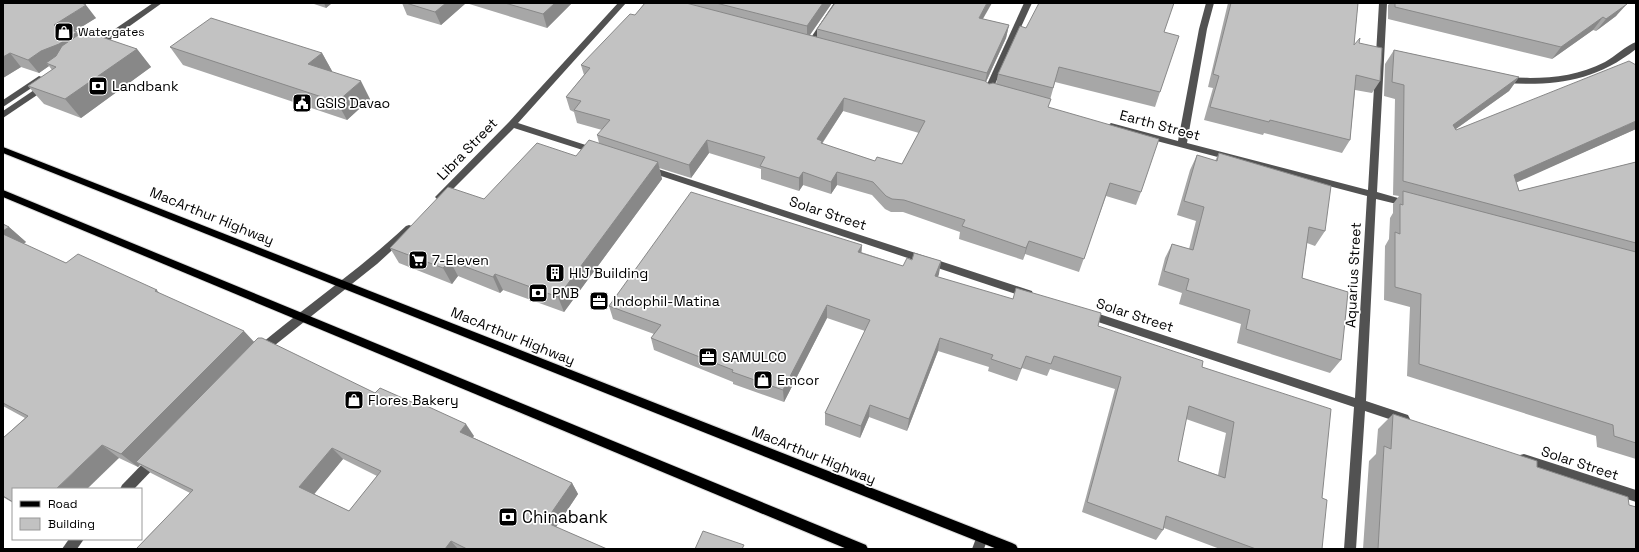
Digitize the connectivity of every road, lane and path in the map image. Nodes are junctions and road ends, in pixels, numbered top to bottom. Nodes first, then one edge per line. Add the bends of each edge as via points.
1 (143, 3) edge
2 (622, 3) edge
3 (838, 3) edge
4 (1028, 3) edge
5 (1210, 3) edge
6 (1382, 3) edge
7 (156, 5) edge
8 (1636, 44) edge
9 (810, 45) edge
10 (92, 49) edge
11 (44, 75) edge
12 (54, 80) edge
13 (1496, 80) edge
14 (987, 92) edge
15 (3, 104) edge
16 (3, 115) edge
17 (1100, 123) edge
18 (512, 124) junction
19 (1182, 145) junction
20 (3, 150) edge
21 (603, 154) edge
22 (641, 166) edge
23 (3, 193) edge
24 (1372, 194) junction
25 (436, 201) edge
26 (1417, 206) edge
27 (414, 224) edge
28 (344, 284) junction
29 (1035, 296) edge
30 (1080, 312) edge
31 (302, 317) junction
32 (254, 356) edge
33 (1360, 404) junction
34 (1412, 422) edge
35 (164, 450) edge
36 (1517, 456) edge
37 (127, 488) edge
38 (1636, 496) edge
39 (77, 540) edge
40 (980, 543) edge
41 (68, 549) edge
42 (862, 549) edge
43 (1012, 549) edge
44 (1350, 549) edge

1 - 7 street
2 - 18 street, Libra Street
3 - 9 street
4 - 14 street
5 - 19 street
6 - 24 street, Aquarius Street via 1383,57
7 - 10 street
8 - 13 street via 1622,55 1582,75 1552,81
11 - 15 street
12 - 16 street
17 - 19 street, Earth Street
18 - 21 street
18 - 25 street, Libra Street
19 - 24 street, Earth Street
20 - 28 main road, MacArthur Highway
22 - 29 street, Solar Street
23 - 31 main road
24 - 26 street, Earth Street
24 - 33 street, Aquarius Street
27 - 28 street
28 - 31 street
28 - 40 main road, MacArthur Highway
30 - 33 street, Solar Street
31 - 32 street
31 - 42 main road
33 - 34 street, Solar Street
33 - 44 street, Aquarius Street
35 - 37 street
36 - 38 street, Solar Street
39 - 41 street
40 - 43 main road, MacArthur Highway

